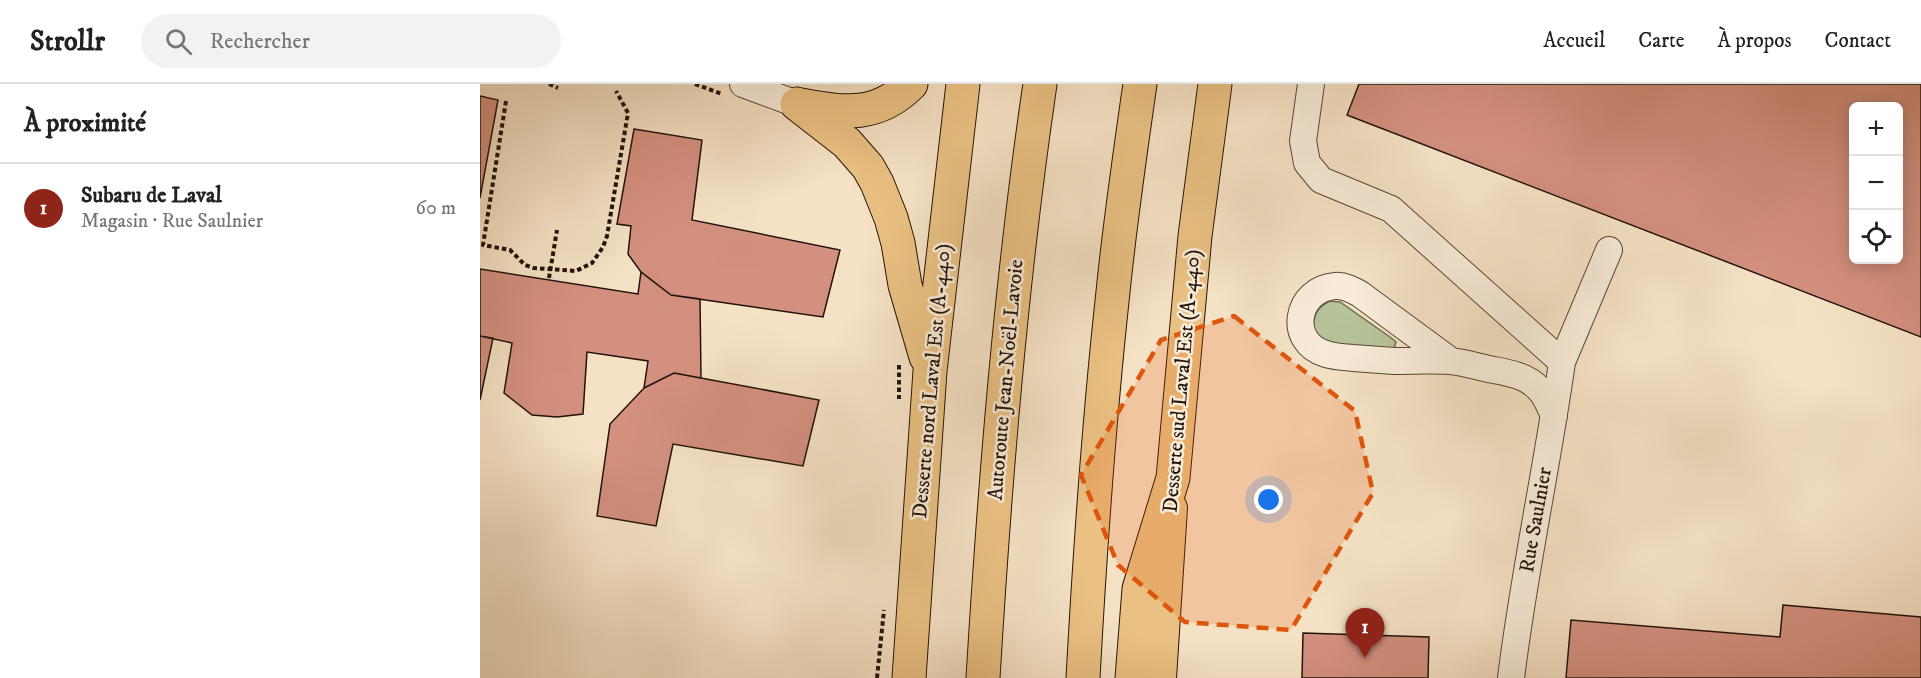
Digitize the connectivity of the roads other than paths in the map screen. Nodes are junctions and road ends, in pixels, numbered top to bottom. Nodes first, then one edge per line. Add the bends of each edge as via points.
1 (911, 84) edge
2 (963, 84) edge
3 (1040, 84) edge
4 (1140, 84) edge
5 (1215, 84) edge
6 (1311, 84) edge
7 (736, 90) edge
8 (797, 104) junction
9 (1609, 250) dead end
10 (1416, 349) dead end
11 (1562, 362) junction
12 (930, 371) junction
13 (1554, 416) junction
14 (1173, 478) junction
15 (909, 678) edge
16 (983, 678) edge
17 (1083, 678) edge
18 (1132, 678) edge
19 (1160, 678) edge
20 (1511, 678) edge

1 - 8 highway via 889,101 864,111
2 - 12 highway, Desserte nord Laval Est (A-440)
3 - 16 highway, Autoroute Jean-Noël-Lavoie via 1006,371
4 - 17 highway via 1107,350
5 - 14 highway, Desserte sud Laval Est (A-440) via 1195,236
6 - 11 street via 1303,141 1307,163 1321,180 1391,209
7 - 8 street
8 - 12 highway via 847,143 877,183 893,226
9 - 11 street, Rue Saulnier
10 - 13 street via 1528,380 1540,389
11 - 13 street, Rue Saulnier
12 - 15 highway, Desserte nord Laval Est (A-440)
13 - 20 street, Rue Saulnier
14 - 18 highway via 1139,589
14 - 19 main road, Desserte sud Laval Est (A-440)

